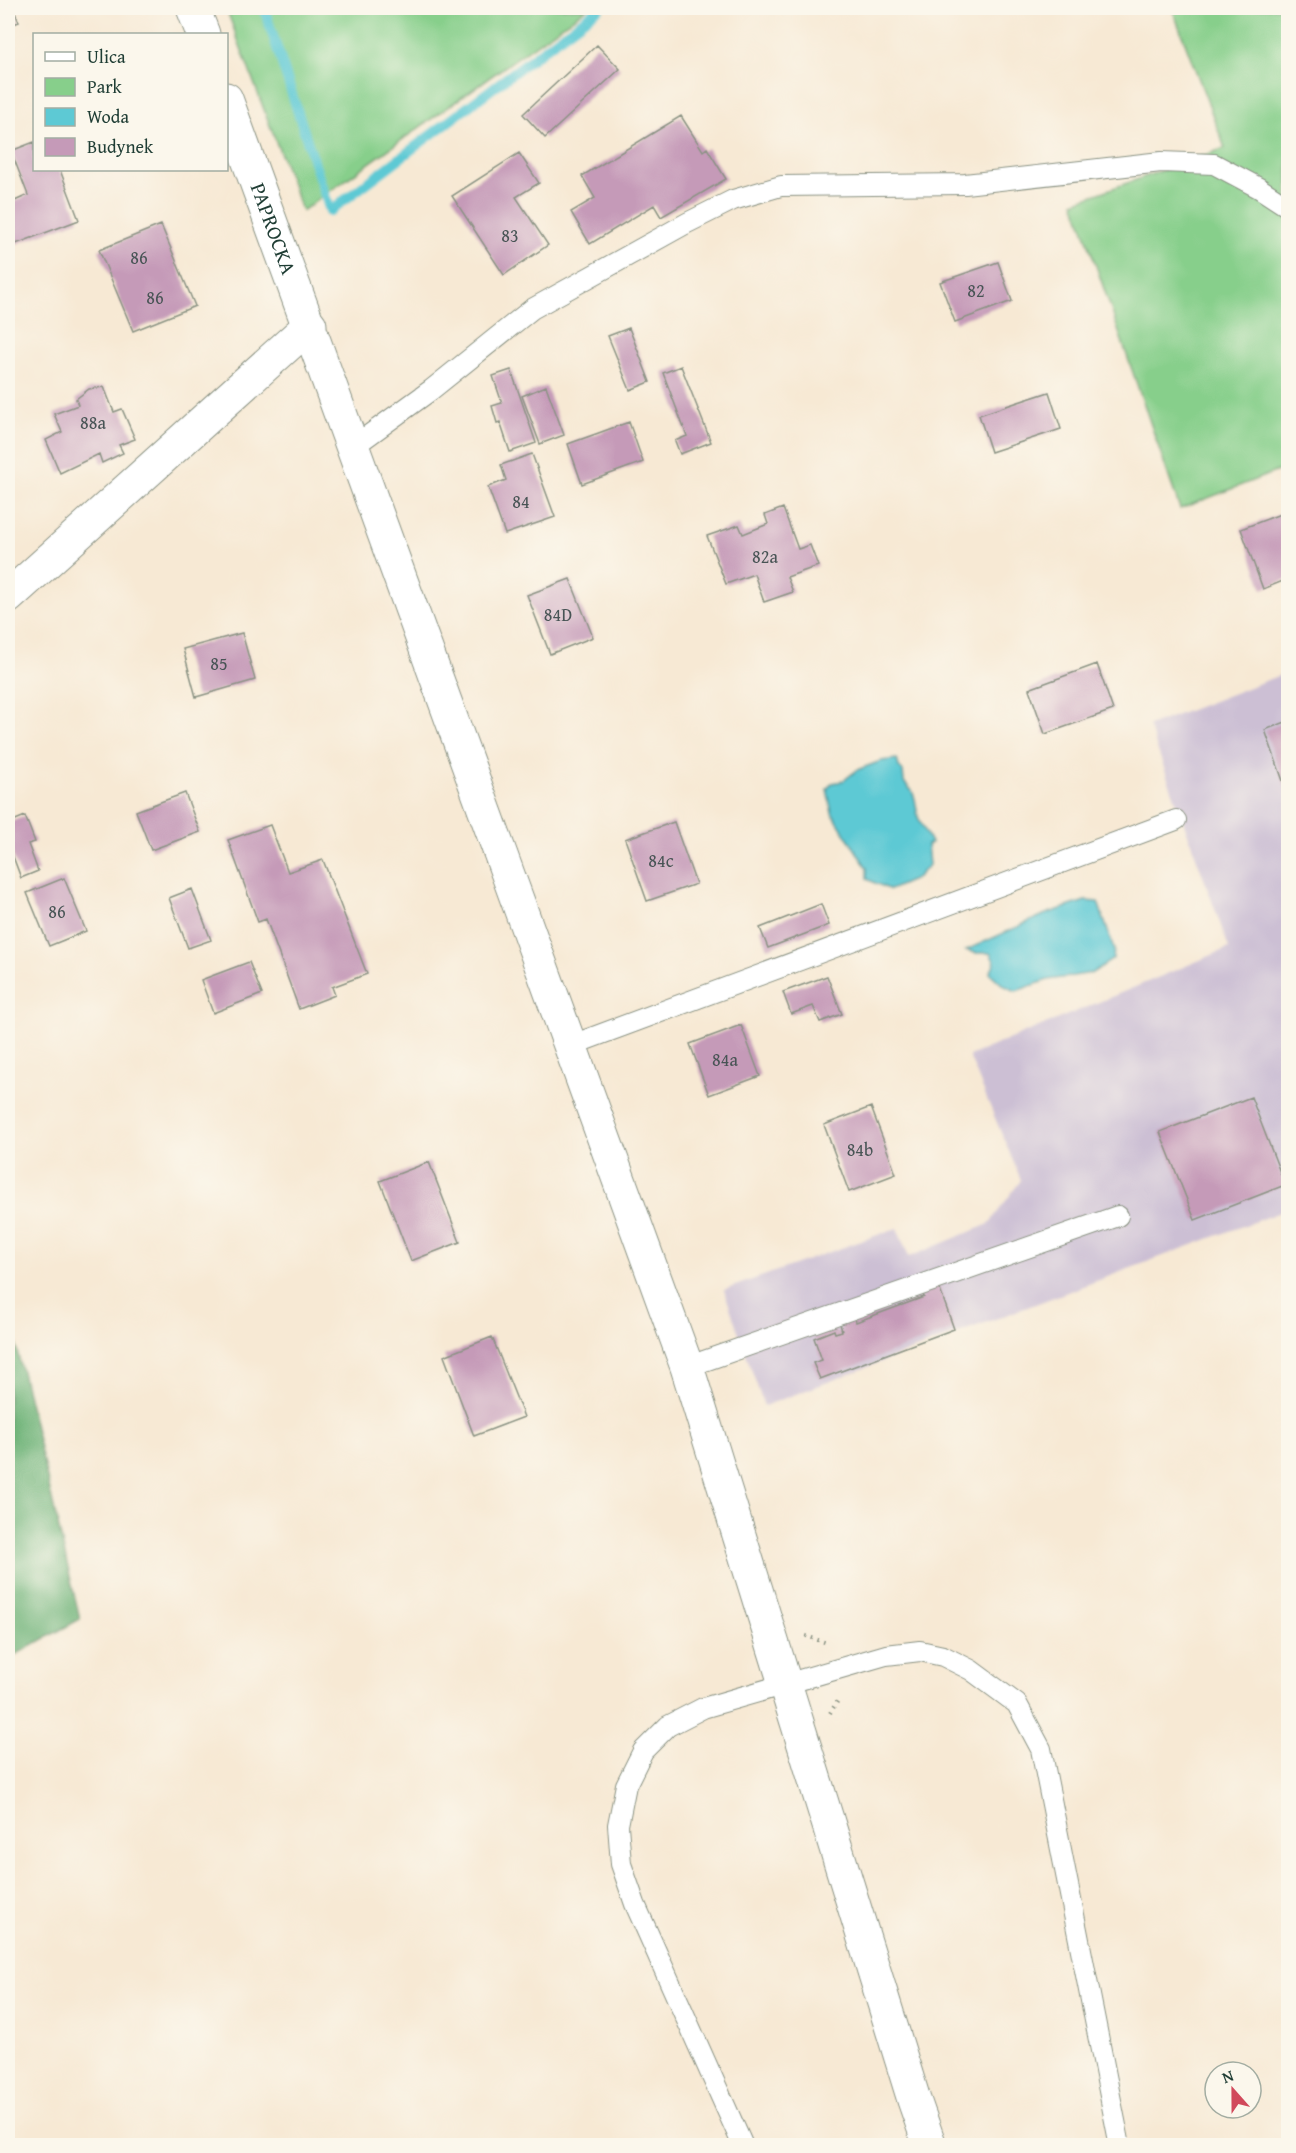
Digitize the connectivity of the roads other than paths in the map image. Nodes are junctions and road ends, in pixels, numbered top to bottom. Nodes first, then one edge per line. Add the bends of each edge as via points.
1 (193, 8) edge
2 (203, 33) edge
3 (228, 104) edge
4 (1288, 207) edge
5 (310, 325) junction
6 (354, 446) junction
7 (8, 597) edge
8 (1176, 820) dead end
9 (572, 1046) junction
10 (1118, 1216) dead end
11 (687, 1367) junction
12 (786, 1683) junction
13 (743, 2145) edge
14 (930, 2145) edge
15 (1119, 2145) edge

1 - 2 street
3 - 5 street, PAPROCKA
4 - 6 lane via 1214,164 1172,163 965,184 781,186 724,205 532,309
5 - 6 street, PAPROCKA
5 - 7 street
6 - 9 street, PAPROCKA
8 - 9 lane
9 - 11 street, PAPROCKA
10 - 11 lane
11 - 12 street, PAPROCKA
12 - 13 lane via 703,1708 668,1726 643,1751 626,1785 618,1825 621,1864 635,1904
12 - 14 street, PAPROCKA
12 - 15 lane via 886,1655 920,1651 943,1656 971,1670 1017,1704 1041,1749

